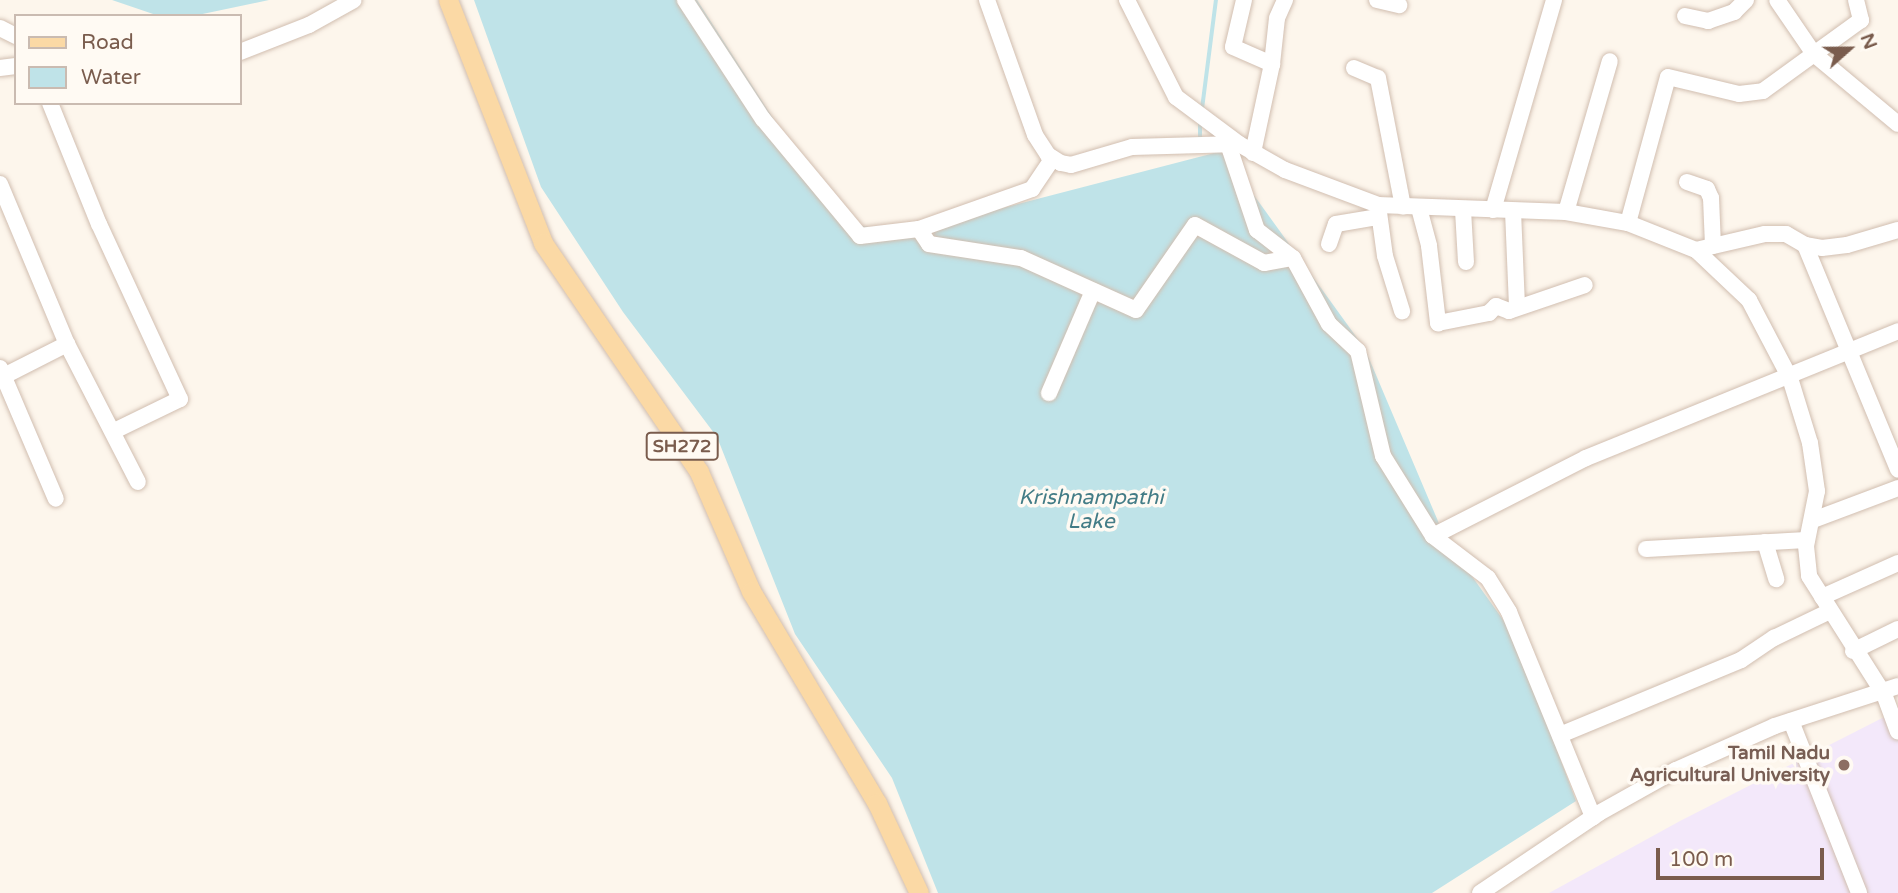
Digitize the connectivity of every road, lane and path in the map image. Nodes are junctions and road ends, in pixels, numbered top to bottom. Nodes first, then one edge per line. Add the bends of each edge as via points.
1 (354, 0) edge
2 (448, 0) edge
3 (685, 0) edge
4 (986, 0) edge
5 (1127, 0) edge
6 (1244, 0) edge
7 (1285, 0) edge
8 (1377, 0) edge
9 (1554, 0) edge
10 (1746, 0) edge
11 (1777, 0) edge
12 (1856, 0) edge
13 (1399, 5) dead end
14 (1685, 16) dead end
15 (242, 51) edge
16 (1814, 54) junction
17 (1610, 61) dead end
18 (1272, 64) junction
19 (1354, 68) dead end
20 (51, 105) edge
21 (1898, 124) edge
22 (1226, 140) junction
23 (1253, 153) junction
24 (1053, 158) junction
25 (1688, 182) dead end
26 (0, 184) edge
27 (1411, 207) junction
28 (1463, 209) junction
29 (1378, 211) junction
30 (1493, 211) junction
31 (1513, 211) junction
32 (1566, 212) junction
33 (1628, 223) junction
34 (919, 229) junction
35 (1898, 230) edge
36 (1329, 244) dead end
37 (1805, 245) junction
38 (1705, 248) junction
39 (1293, 258) junction
40 (1466, 262) dead end
41 (1585, 285) dead end
42 (1093, 291) junction
43 (1517, 307) junction
44 (1402, 311) dead end
45 (1898, 331) edge
46 (67, 344) junction
47 (1847, 353) junction
48 (2, 372) edge
49 (1790, 378) junction
50 (1049, 393) dead end
51 (114, 432) junction
52 (1898, 469) edge
53 (138, 482) dead end
54 (1898, 488) edge
55 (56, 499) dead end
56 (1813, 520) junction
57 (1433, 536) junction
58 (1807, 540) junction
59 (1765, 542) junction
60 (1646, 549) dead end
61 (1898, 563) edge
62 (1776, 579) dead end
63 (1826, 604) junction
64 (1898, 629) edge
65 (1853, 651) junction
66 (1891, 690) edge
67 (1791, 721) junction
68 (1898, 732) edge
69 (1560, 735) junction
70 (1593, 817) junction
71 (1853, 891) edge
72 (919, 893) edge
73 (1480, 893) edge

1 - 15 street via 310,25
2 - 72 main road, SH272 via 543,243 699,471 751,591 877,803
3 - 34 street via 764,119 860,236
4 - 24 street via 1035,135
5 - 22 street via 1166,84
6 - 18 street via 1233,47
7 - 18 street via 1277,18
8 - 13 street
9 - 30 street
10 - 14 street via 1734,12 1708,22
11 - 16 street
12 - 16 street via 1861,20
16 - 21 street
16 - 33 street via 1763,91 1739,94 1668,77
17 - 32 street
18 - 23 street
19 - 27 street via 1378,78
20 - 51 street via 99,224 180,398
22 - 23 street
22 - 24 street via 1132,147 1071,165
22 - 39 street via 1257,230
23 - 29 street
24 - 34 street via 1031,189
25 - 38 street via 1707,189 1711,198
26 - 46 street
27 - 28 street
27 - 29 street
27 - 43 street via 1429,246 1438,323 1489,313 1496,306 1508,311
28 - 30 street
28 - 40 street
29 - 36 street via 1336,224
29 - 44 street via 1385,256
30 - 31 street
31 - 32 street
31 - 43 street
32 - 33 street
33 - 38 street
34 - 42 street via 929,244 1021,258
35 - 37 street via 1847,246
37 - 38 street via 1786,234
37 - 47 street
38 - 49 street via 1749,300
39 - 42 street via 1264,263 1195,225 1136,310
39 - 57 street via 1329,324 1358,351 1383,456
41 - 43 street
42 - 50 street
45 - 47 street
46 - 48 street
46 - 51 street
47 - 49 street
47 - 52 street
48 - 55 street
49 - 56 street via 1810,443 1817,491
49 - 57 street via 1586,457
51 - 53 street
54 - 56 street
56 - 58 street
57 - 69 street via 1488,578 1522,641
58 - 59 street
58 - 63 street via 1805,564
59 - 60 street
59 - 62 street
61 - 63 street
63 - 65 street
63 - 69 street via 1741,660
64 - 65 street
65 - 66 street
66 - 67 street
66 - 68 street
67 - 70 street via 1676,770
67 - 71 street
69 - 70 street
70 - 73 street

